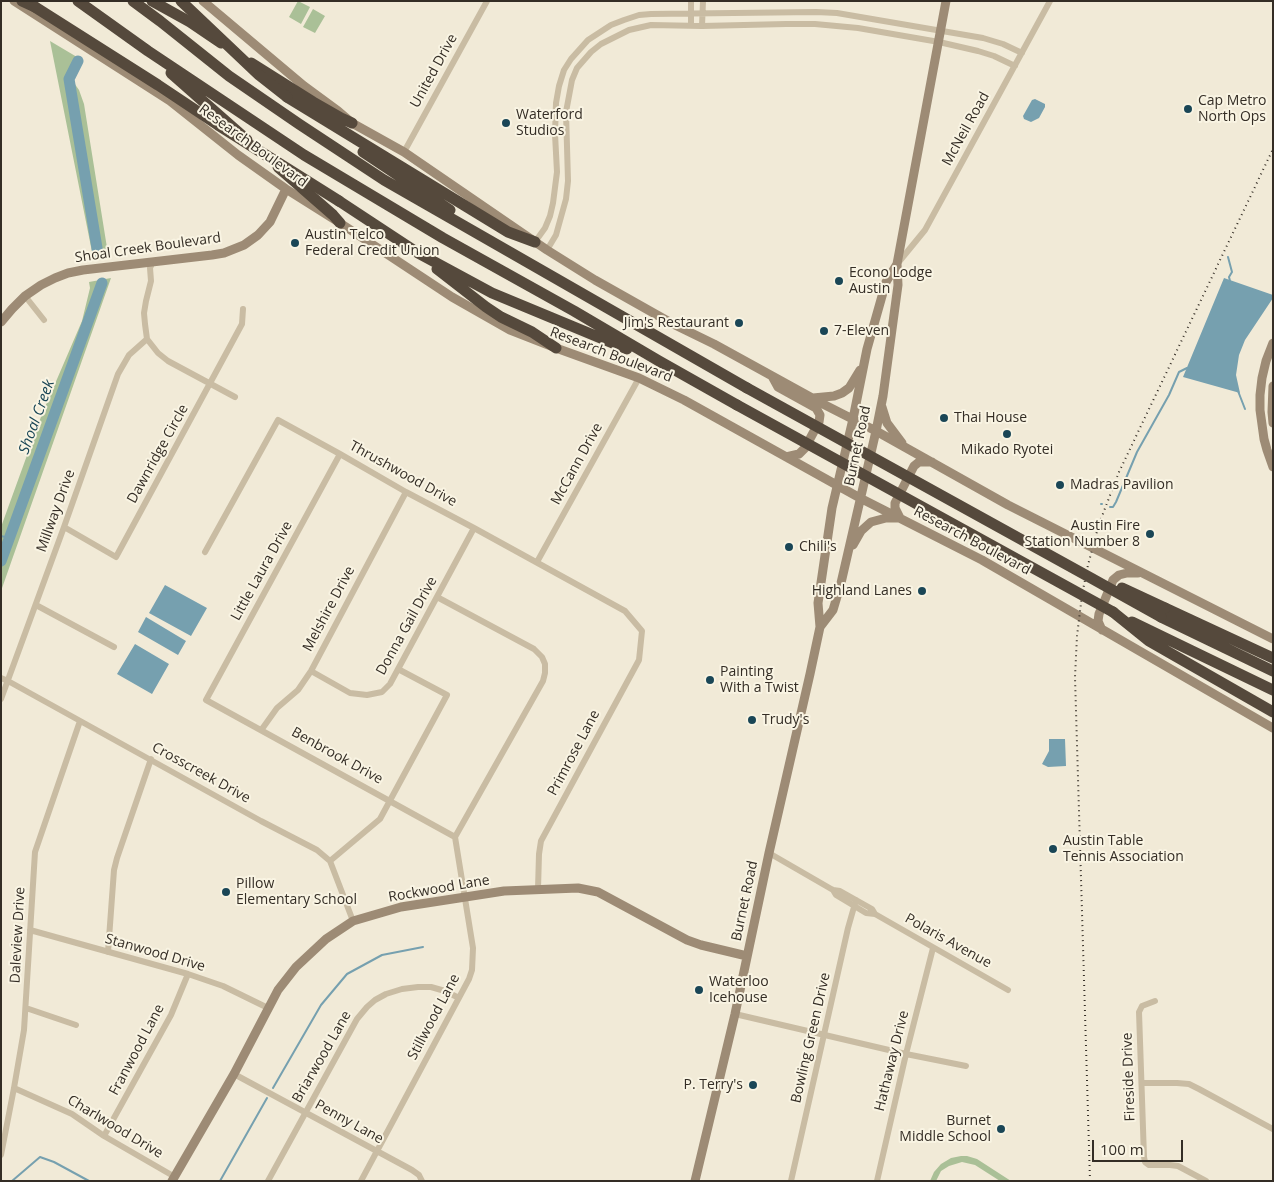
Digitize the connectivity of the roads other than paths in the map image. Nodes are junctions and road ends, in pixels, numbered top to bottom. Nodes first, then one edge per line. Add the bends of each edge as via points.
1 (14, 1) edge
2 (22, 1) edge
3 (78, 1) edge
4 (133, 1) edge
5 (152, 1) edge
6 (181, 1) edge
7 (203, 1) edge
8 (487, 1) edge
9 (691, 1) edge
10 (703, 1) edge
11 (946, 1) edge
12 (1050, 1) edge
13 (33, 4) edge
14 (691, 14) junction
15 (703, 14) junction
16 (691, 26) junction
17 (702, 26) junction
18 (941, 30) junction
19 (939, 42) junction
20 (148, 51) junction
21 (1022, 53) junction
22 (1015, 66) junction
23 (287, 97) junction
24 (352, 123) junction
25 (404, 152) junction
26 (286, 189) junction
27 (340, 223) junction
28 (535, 242) junction
29 (502, 247) junction
30 (547, 250) junction
31 (418, 253) junction
32 (153, 262) junction
33 (897, 264) junction
34 (25, 296) junction
35 (243, 309) dead end
36 (44, 320) dead end
37 (1, 322) edge
38 (147, 339) junction
39 (1273, 343) edge
40 (556, 348) junction
41 (659, 361) junction
42 (864, 363) junction
43 (772, 376) junction
44 (639, 378) junction
45 (211, 384) junction
46 (1273, 386) edge
47 (235, 397) dead end
48 (812, 398) junction
49 (881, 404) junction
50 (853, 419) junction
51 (1273, 423) edge
52 (1261, 425) junction
53 (876, 431) junction
54 (906, 447) junction
55 (340, 454) junction
56 (786, 457) junction
57 (1271, 457) edge
58 (933, 462) junction
59 (1273, 467) edge
60 (837, 485) junction
61 (406, 492) junction
62 (860, 498) junction
63 (900, 518) junction
64 (64, 527) junction
65 (474, 528) junction
66 (205, 552) dead end
67 (849, 552) junction
68 (537, 562) junction
69 (1141, 573) junction
70 (437, 597) junction
71 (36, 605) junction
72 (1163, 613) junction
73 (820, 627) junction
74 (1102, 630) junction
75 (642, 631) joint
76 (1151, 636) junction
77 (1273, 640) edge
78 (114, 647) dead end
79 (1273, 658) edge
80 (398, 669) junction
81 (310, 671) junction
82 (1273, 672) edge
83 (5, 680) edge
84 (1273, 690) edge
85 (1, 699) edge
86 (206, 700) joint
87 (1273, 712) edge
88 (80, 721) junction
89 (1273, 728) edge
90 (262, 730) junction
91 (151, 759) junction
92 (391, 800) junction
93 (455, 837) junction
94 (769, 853) junction
95 (330, 861) junction
96 (538, 889) junction
97 (465, 898) junction
98 (855, 903) junction
99 (353, 921) junction
100 (30, 930) junction
101 (934, 948) junction
102 (108, 952) junction
103 (747, 956) junction
104 (188, 974) junction
105 (1008, 990) dead end
106 (459, 998) junction
107 (1155, 1001) dead end
108 (26, 1008) junction
109 (268, 1008) junction
110 (735, 1014) junction
111 (76, 1025) dead end
112 (824, 1034) junction
113 (906, 1054) junction
114 (966, 1066) dead end
115 (234, 1074) junction
116 (1142, 1083) junction
117 (14, 1088) junction
118 (306, 1112) junction
119 (1273, 1129) edge
120 (3, 1131) edge
121 (104, 1136) junction
122 (377, 1152) junction
123 (1, 1155) edge
124 (174, 1179) edge
125 (268, 1181) edge
126 (361, 1181) edge
127 (422, 1181) edge
128 (695, 1181) edge
129 (791, 1181) edge
130 (877, 1181) edge
131 (1206, 1181) edge

1 - 26 main road, Research Boulevard via 170,101
2 - 13 highway
3 - 20 highway
4 - 29 highway via 229,76 299,124 384,180
5 - 24 highway
6 - 23 highway, bridge
7 - 24 main road
8 - 25 street, United Drive
9 - 14 street
10 - 15 street
11 - 18 main road, Burnet Road
12 - 21 street, McNeil Road
13 - 31 highway, bridge
14 - 15 street
14 - 16 street
14 - 28 street via 639,15 624,20 588,40 571,59 564,70 556,103 557,172 553,203 545,228
15 - 17 street
15 - 18 street via 816,12
16 - 17 street
16 - 30 street via 651,26 629,30 601,44 577,68 566,112 566,199 556,235
17 - 19 street via 815,24
18 - 19 main road, Burnet Road
18 - 21 street via 990,40
19 - 22 street via 985,52
19 - 33 main road, Burnet Road
20 - 27 highway
20 - 41 highway via 304,155
21 - 22 street, McNeil Road
22 - 33 street, McNeil Road via 925,230
23 - 28 highway via 508,232
23 - 29 highway
24 - 25 main road
25 - 28 main road
26 - 27 main road, Research Boulevard
26 - 32 main road, Shoal Creek Boulevard via 270,222 244,245 224,253
27 - 40 main road, Research Boulevard via 452,297 510,330
28 - 30 main road
29 - 72 highway, bridge via 747,388 1091,578
30 - 43 main road via 672,324
31 - 40 highway via 486,307
31 - 41 highway via 492,293
32 - 34 main road, Shoal Creek Boulevard via 68,273
32 - 38 street via 144,312
33 - 42 main road, Burnet Road via 886,282
33 - 49 main road, Burnet Road via 898,285
34 - 36 street
34 - 37 main road, Shoal Creek Boulevard
35 - 45 street, Dawnridge Circle via 242,324
38 - 45 street via 168,361
38 - 64 street, Millway Drive via 128,355 118,374
39 - 52 main road via 1262,378
40 - 44 main road, Research Boulevard
41 - 76 highway, bridge
42 - 48 main road via 849,388 842,393
42 - 50 main road, Burnet Road
43 - 48 main road
43 - 56 main road via 778,387 816,408 820,415 805,448 799,454
44 - 56 main road, Research Boulevard via 689,402
44 - 68 street, McCann Drive
45 - 47 street
45 - 64 street, Dawnridge Circle via 116,557
46 - 51 main road
48 - 50 main road
49 - 53 main road, Burnet Road
49 - 54 main road via 887,423
50 - 53 main road
50 - 60 main road, Burnet Road
51 - 52 main road
52 - 57 main road
53 - 54 main road
53 - 62 main road, Burnet Road
54 - 58 main road
55 - 61 street, Thrushwood Drive
55 - 66 street, Thrushwood Drive via 278,420
55 - 86 street, Little Laura Drive
56 - 60 main road, Research Boulevard
57 - 59 main road
58 - 63 main road via 919,462 914,466 895,503
58 - 69 main road via 1008,505
60 - 62 main road, Research Boulevard
60 - 73 main road, Burnet Road via 818,603
61 - 65 street, Thrushwood Drive
61 - 81 street, Melshire Drive
62 - 63 main road, Research Boulevard
62 - 67 main road, Burnet Road
63 - 67 main road via 871,522 861,531
63 - 74 main road, Research Boulevard via 982,560
64 - 71 street, Millway Drive
65 - 68 street, Thrushwood Drive
65 - 70 street, Donna Gail Drive
67 - 73 main road, Burnet Road via 833,610
68 - 75 street, Thrushwood Drive via 625,611
69 - 74 main road via 1127,573 1113,580 1098,614
69 - 77 main road
70 - 80 street, Donna Gail Drive
70 - 93 street via 534,649 545,664 543,681
71 - 78 street
71 - 83 street, Millway Drive
72 - 79 highway
72 - 82 highway
73 - 94 main road, Burnet Road
74 - 89 main road, Research Boulevard
75 - 96 street, Primrose Lane via 639,660 541,841
76 - 84 highway
76 - 87 highway
80 - 81 street, Donna Gail Drive via 382,692 367,695 350,693
80 - 92 street via 447,695
81 - 90 street, Melshire Drive via 298,690 277,708
83 - 85 street, Millway Drive
83 - 88 street, Crosscreek Drive
86 - 90 street, Benbrook Drive
88 - 91 street, Crosscreek Drive
88 - 100 street, Daleview Drive via 35,852
90 - 92 street, Benbrook Drive
91 - 95 street, Crosscreek Drive via 317,850
91 - 102 street via 116,858
92 - 93 street, Benbrook Drive
92 - 95 street via 380,819
93 - 97 street, Stillwood Lane
94 - 98 street, Polaris Avenue via 833,890 836,895
94 - 103 main road, Burnet Road
95 - 99 street
96 - 97 main road, Rockwood Lane
96 - 103 main road, Rockwood Lane via 578,888 598,892 687,940
97 - 99 main road, Rockwood Lane via 401,907
97 - 106 street, Stillwood Lane via 473,948 469,979
98 - 101 street, Polaris Avenue via 866,913 875,914
98 - 112 street, Bowling Green Drive
99 - 109 main road, Rockwood Lane via 326,939 296,967
100 - 102 street, Stanwood Drive
100 - 108 street, Daleview Drive
101 - 105 street, Polaris Avenue
101 - 113 street, Hathaway Drive
102 - 104 street, Stanwood Drive
103 - 110 main road, Burnet Road
104 - 109 street, Stanwood Drive via 223,986
104 - 121 street, Franwood Lane via 171,1015
106 - 118 street, Briarwood Lane via 431,987 418,987 402,989 375,1000 357,1019
106 - 122 street, Stillwood Lane
107 - 116 street, Fireside Drive via 1142,1006 1139,1012
108 - 111 street
108 - 117 street, Daleview Drive
109 - 115 main road, Rockwood Lane
110 - 112 street
110 - 128 main road, Burnet Road
112 - 113 street
112 - 129 street, Bowling Green Drive
113 - 114 street
113 - 130 street, Hathaway Drive
115 - 118 street, Penny Lane
115 - 124 main road, Rockwood Lane
116 - 119 street via 1189,1084
116 - 131 street, Fireside Drive via 1145,1162 1178,1166
117 - 120 street, Daleview Drive
117 - 121 street, Charlwood Drive via 72,1114
118 - 122 street, Penny Lane
118 - 125 street, Briarwood Lane
120 - 123 street, Daleview Drive
121 - 124 street, Charlwood Drive
122 - 126 street, Stillwood Lane
122 - 127 street, Penny Lane via 412,1170

